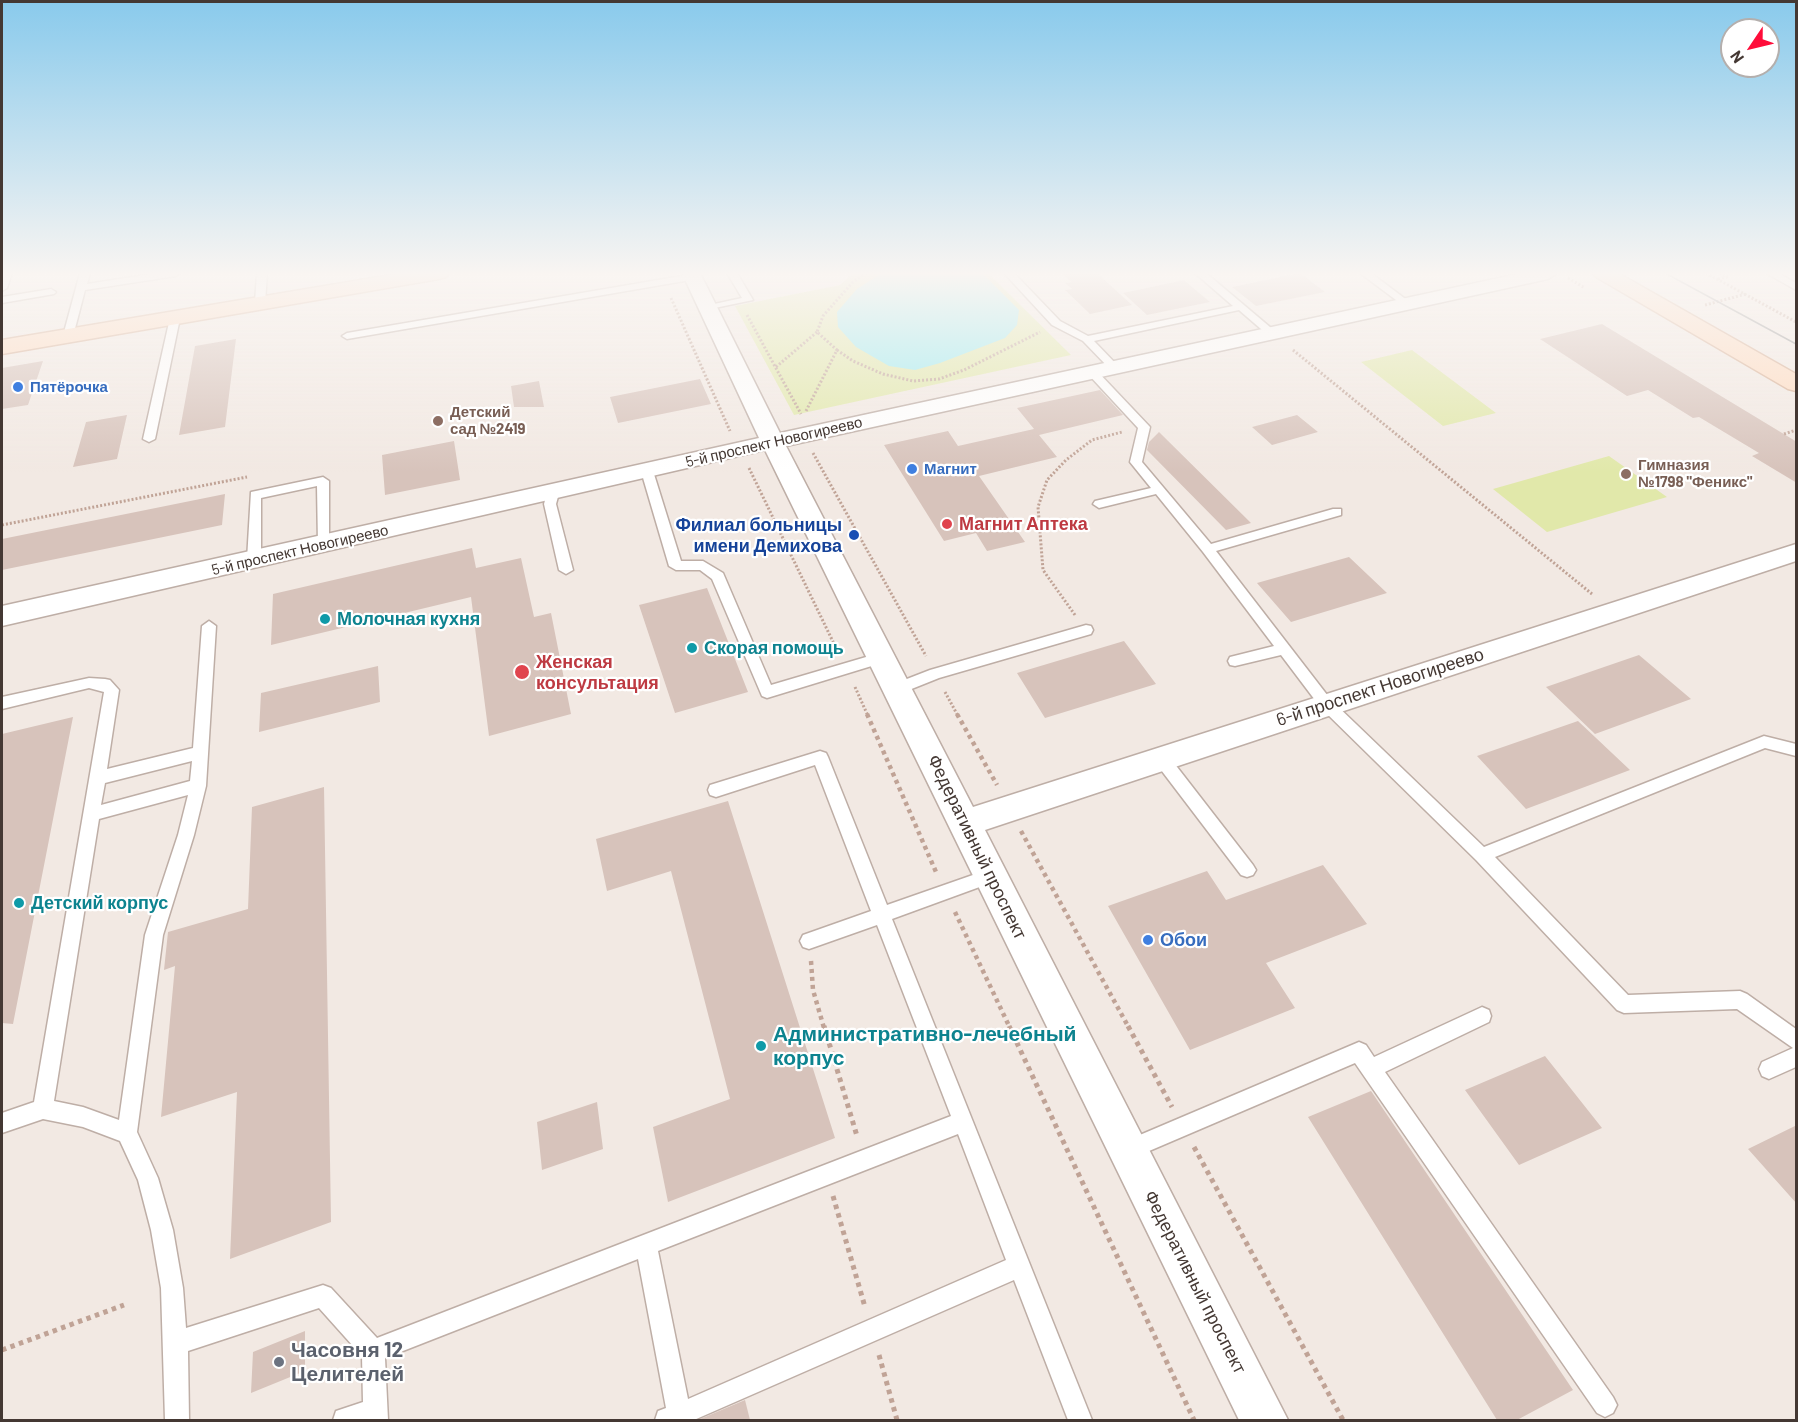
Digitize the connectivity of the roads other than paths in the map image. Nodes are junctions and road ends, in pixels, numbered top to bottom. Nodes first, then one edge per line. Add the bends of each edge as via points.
1 (48, 339) edge
2 (170, 339) edge
3 (736, 339) edge
4 (1087, 339) edge
5 (1242, 339) edge
6 (1719, 339) edge
7 (1749, 339) edge
8 (2, 347) edge
9 (1797, 366) edge
10 (1114, 367) junction
11 (1092, 372) junction
12 (1797, 384) edge
13 (149, 439) dead end
14 (773, 441) junction
15 (647, 471) junction
16 (1159, 490) junction
17 (553, 493) junction
18 (1099, 504) dead end
19 (1336, 512) dead end
20 (324, 544) junction
21 (1208, 549) junction
22 (1797, 552) edge
23 (254, 560) junction
24 (566, 570) dead end
25 (2, 616) edge
26 (209, 626) dead end
27 (1086, 630) road end
28 (1284, 649) junction
29 (883, 657) junction
30 (1235, 661) dead end
31 (898, 688) junction
32 (2, 703) edge
33 (1326, 704) junction
34 (1797, 750) edge
35 (198, 753) junction
36 (1161, 758) junction
37 (98, 778) junction
38 (198, 786) junction
39 (716, 790) dead end
40 (92, 814) junction
41 (965, 824) junction
42 (1482, 855) junction
43 (1247, 870) dead end
44 (990, 876) junction
45 (884, 915) junction
46 (809, 940) road end
47 (1482, 1016) dead end
48 (1797, 1040) edge
49 (1797, 1057) edge
50 (1371, 1069) junction
51 (1769, 1069) dead end
52 (43, 1109) junction
53 (964, 1121) junction
54 (2, 1123) edge
55 (127, 1133) junction
56 (1128, 1150) junction
57 (646, 1245) junction
58 (1019, 1266) junction
59 (176, 1343) junction
60 (374, 1351) junction
61 (1605, 1405) dead end
62 (376, 1415) edge
63 (673, 1418) edge
64 (177, 1420) edge
65 (345, 1420) edge
66 (1080, 1420) edge
67 (1264, 1420) edge

1 - 8 main road
2 - 13 lane
3 - 14 street, Федеративный проспект
4 - 10 lane
5 - 10 street, 5-й проспект Новогиреево
6 - 12 main road
7 - 9 main road
10 - 11 street, 5-й проспект Новогиреево
11 - 14 street, 5-й проспект Новогиреево
11 - 16 lane via 1144,427 1136,462
14 - 15 street, 5-й проспект Новогиреево
14 - 29 street, Федеративный проспект
15 - 17 street, 5-й проспект Новогиреево
15 - 29 lane via 676,566 703,565 718,576 766,692
16 - 18 lane
16 - 21 lane
17 - 20 street, 5-й проспект Новогиреево
17 - 24 lane via 550,504
19 - 21 lane
20 - 23 street, 5-й проспект Новогиреево
20 - 23 lane via 323,481 255,495
21 - 28 lane
22 - 33 street, 6-й проспект Новогиреево
23 - 25 street, 5-й проспект Новогиреево
26 - 35 lane
27 - 31 lane
28 - 30 lane
28 - 33 lane
29 - 31 street, Федеративный проспект
31 - 41 street, Федеративный проспект
32 - 37 lane via 89,683 105,684 112,690
33 - 36 street, 6-й проспект Новогиреево
33 - 42 lane
34 - 42 lane via 1764,742
35 - 37 lane
35 - 38 lane
36 - 41 street, 6-й проспект Новогиреево
36 - 43 lane
37 - 40 lane
38 - 40 lane
38 - 55 lane via 154,935
39 - 45 lane via 820,757
40 - 52 lane
41 - 44 street, Федеративный проспект
42 - 48 lane via 1624,1004 1740,1000
44 - 45 lane
44 - 56 street, Федеративный проспект
45 - 46 lane
45 - 53 lane
47 - 50 lane
49 - 51 lane
50 - 56 lane via 1359,1052
50 - 61 lane
52 - 54 lane
52 - 55 lane via 83,1117
53 - 57 lane
53 - 58 lane
55 - 59 lane via 148,1178 162,1230
56 - 67 street, Федеративный проспект
57 - 60 lane
57 - 63 lane
58 - 63 lane
58 - 66 lane
59 - 60 lane via 323,1296
59 - 64 lane
60 - 62 lane
62 - 65 lane

